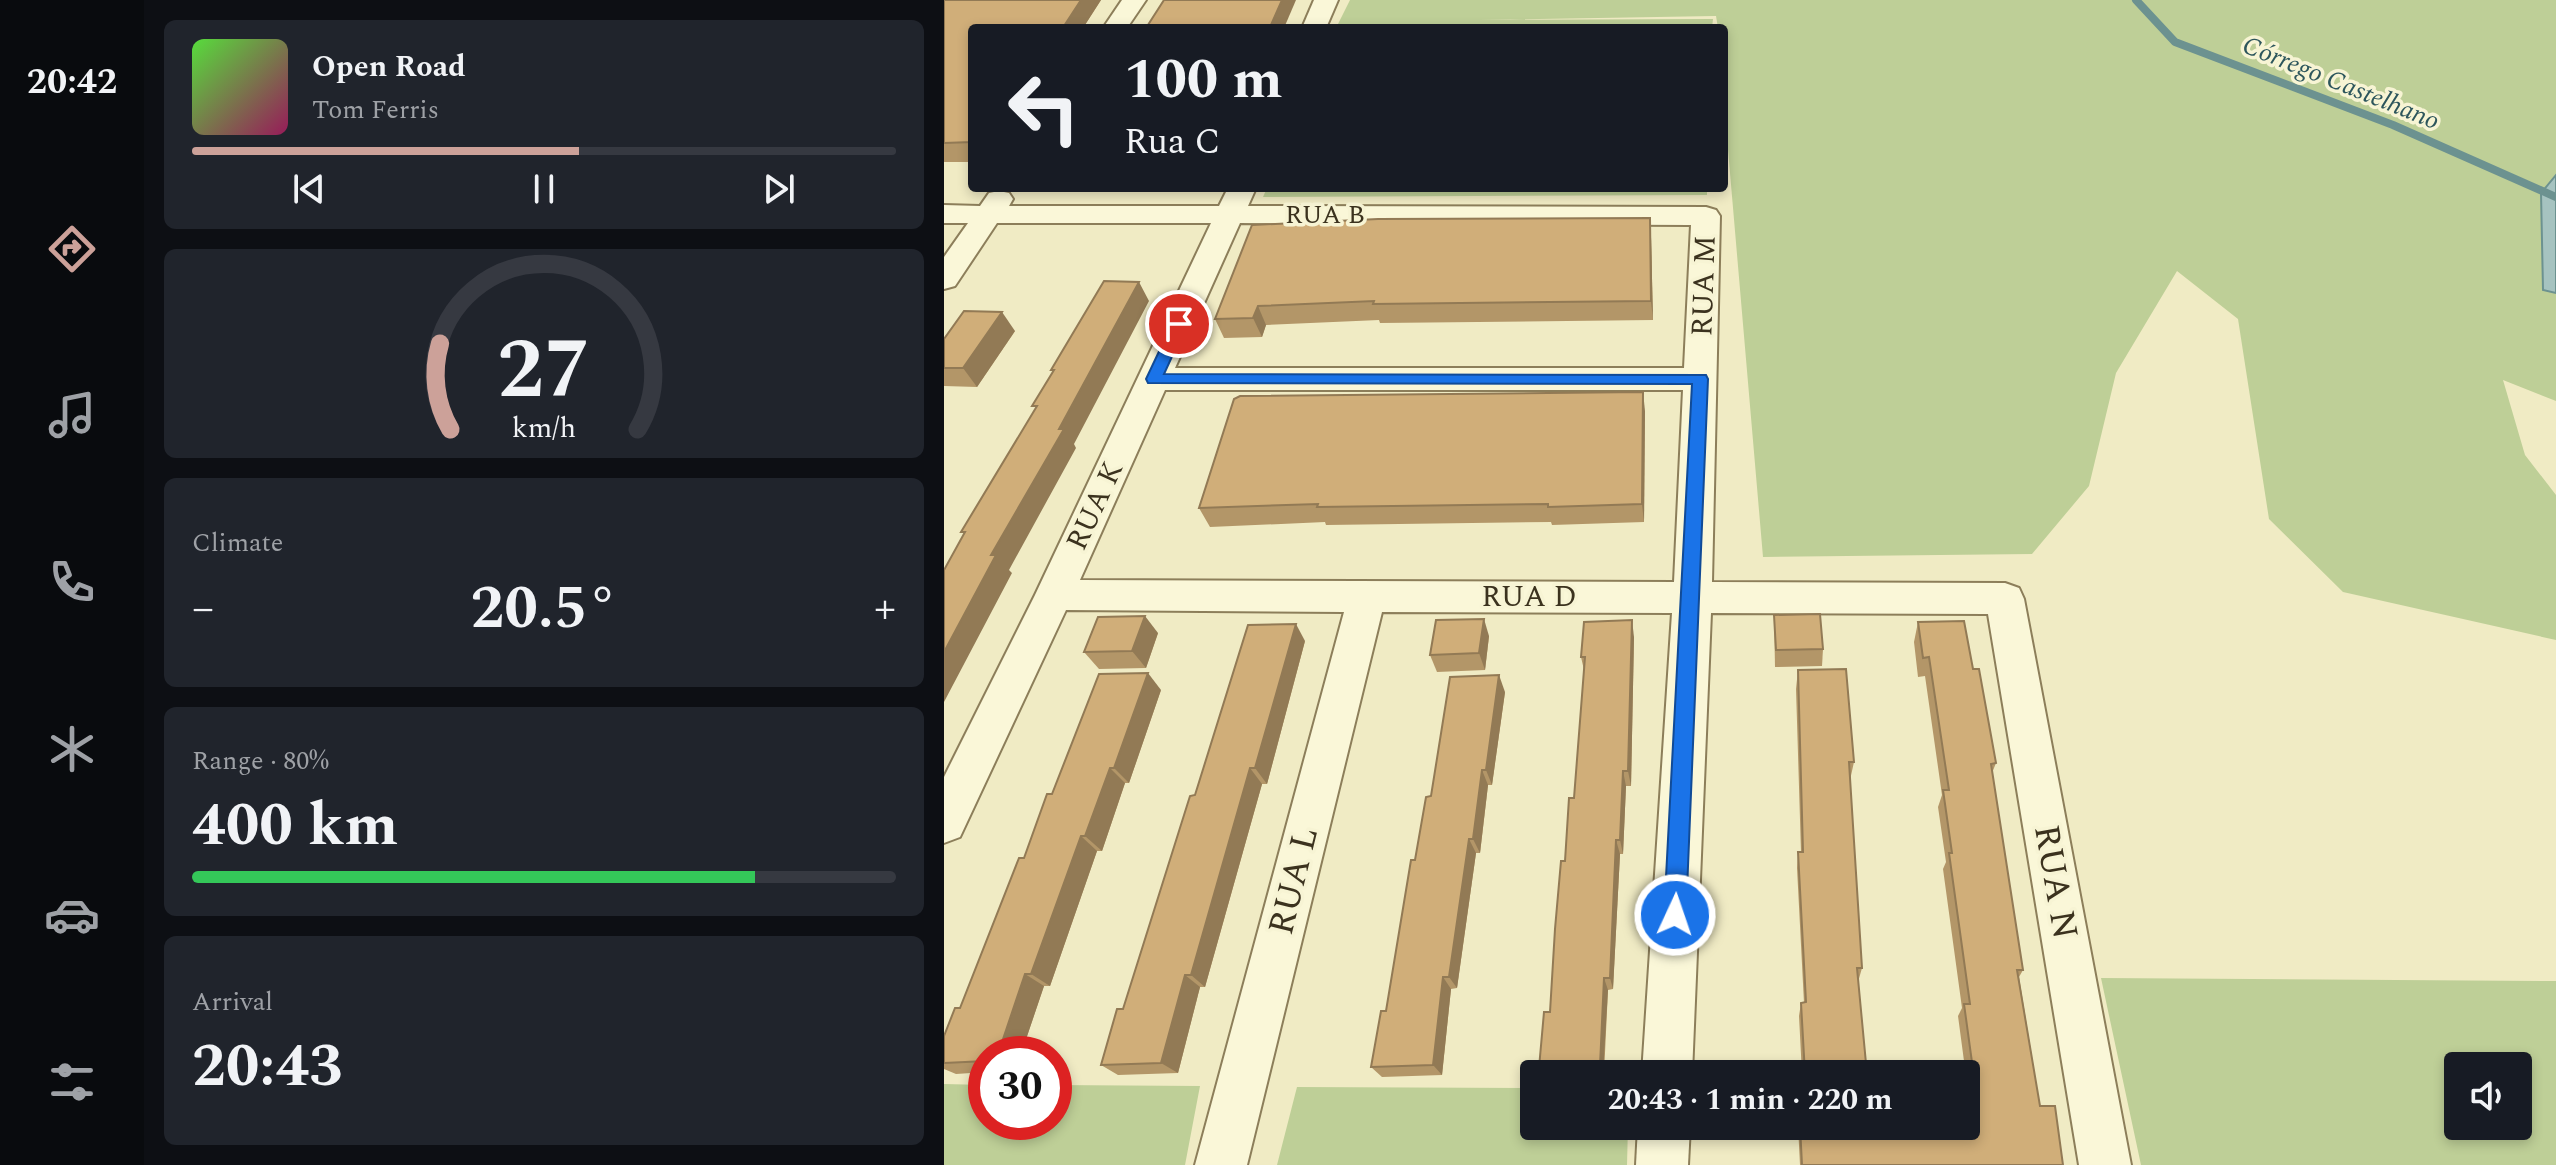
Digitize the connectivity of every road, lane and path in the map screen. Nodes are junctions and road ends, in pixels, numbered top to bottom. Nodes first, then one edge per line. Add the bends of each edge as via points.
1 (1134, 0) edge
2 (1326, 0) edge
3 (1118, 24) edge
4 (1316, 24) edge
5 (1004, 192) edge
6 (1236, 201) edge
7 (944, 214) edge
8 (989, 214) junction
9 (1706, 216) joint
10 (944, 279) edge
11 (1154, 379) junction
12 (1700, 379) junction
13 (1054, 595) junction
14 (1367, 596) junction
15 (1692, 598) junction
16 (2005, 599) joint
17 (944, 823) edge
18 (1668, 1060) edge
19 (1663, 1140) edge
20 (1221, 1165) edge
21 (1662, 1165) edge
22 (2105, 1165) edge

1 - 3 street
2 - 4 street
5 - 8 street
6 - 8 street, RUA B
6 - 9 street, RUA B
6 - 11 street, RUA K
7 - 8 street, RUA B
8 - 10 street
9 - 12 street, RUA M
11 - 12 street
11 - 13 street, RUA K
12 - 15 street, RUA M
13 - 14 street, RUA D
13 - 17 street, RUA K
14 - 15 street, RUA D
14 - 20 street, RUA L
15 - 16 street, RUA D
15 - 18 street, RUA M
16 - 22 street, RUA N
19 - 21 street

